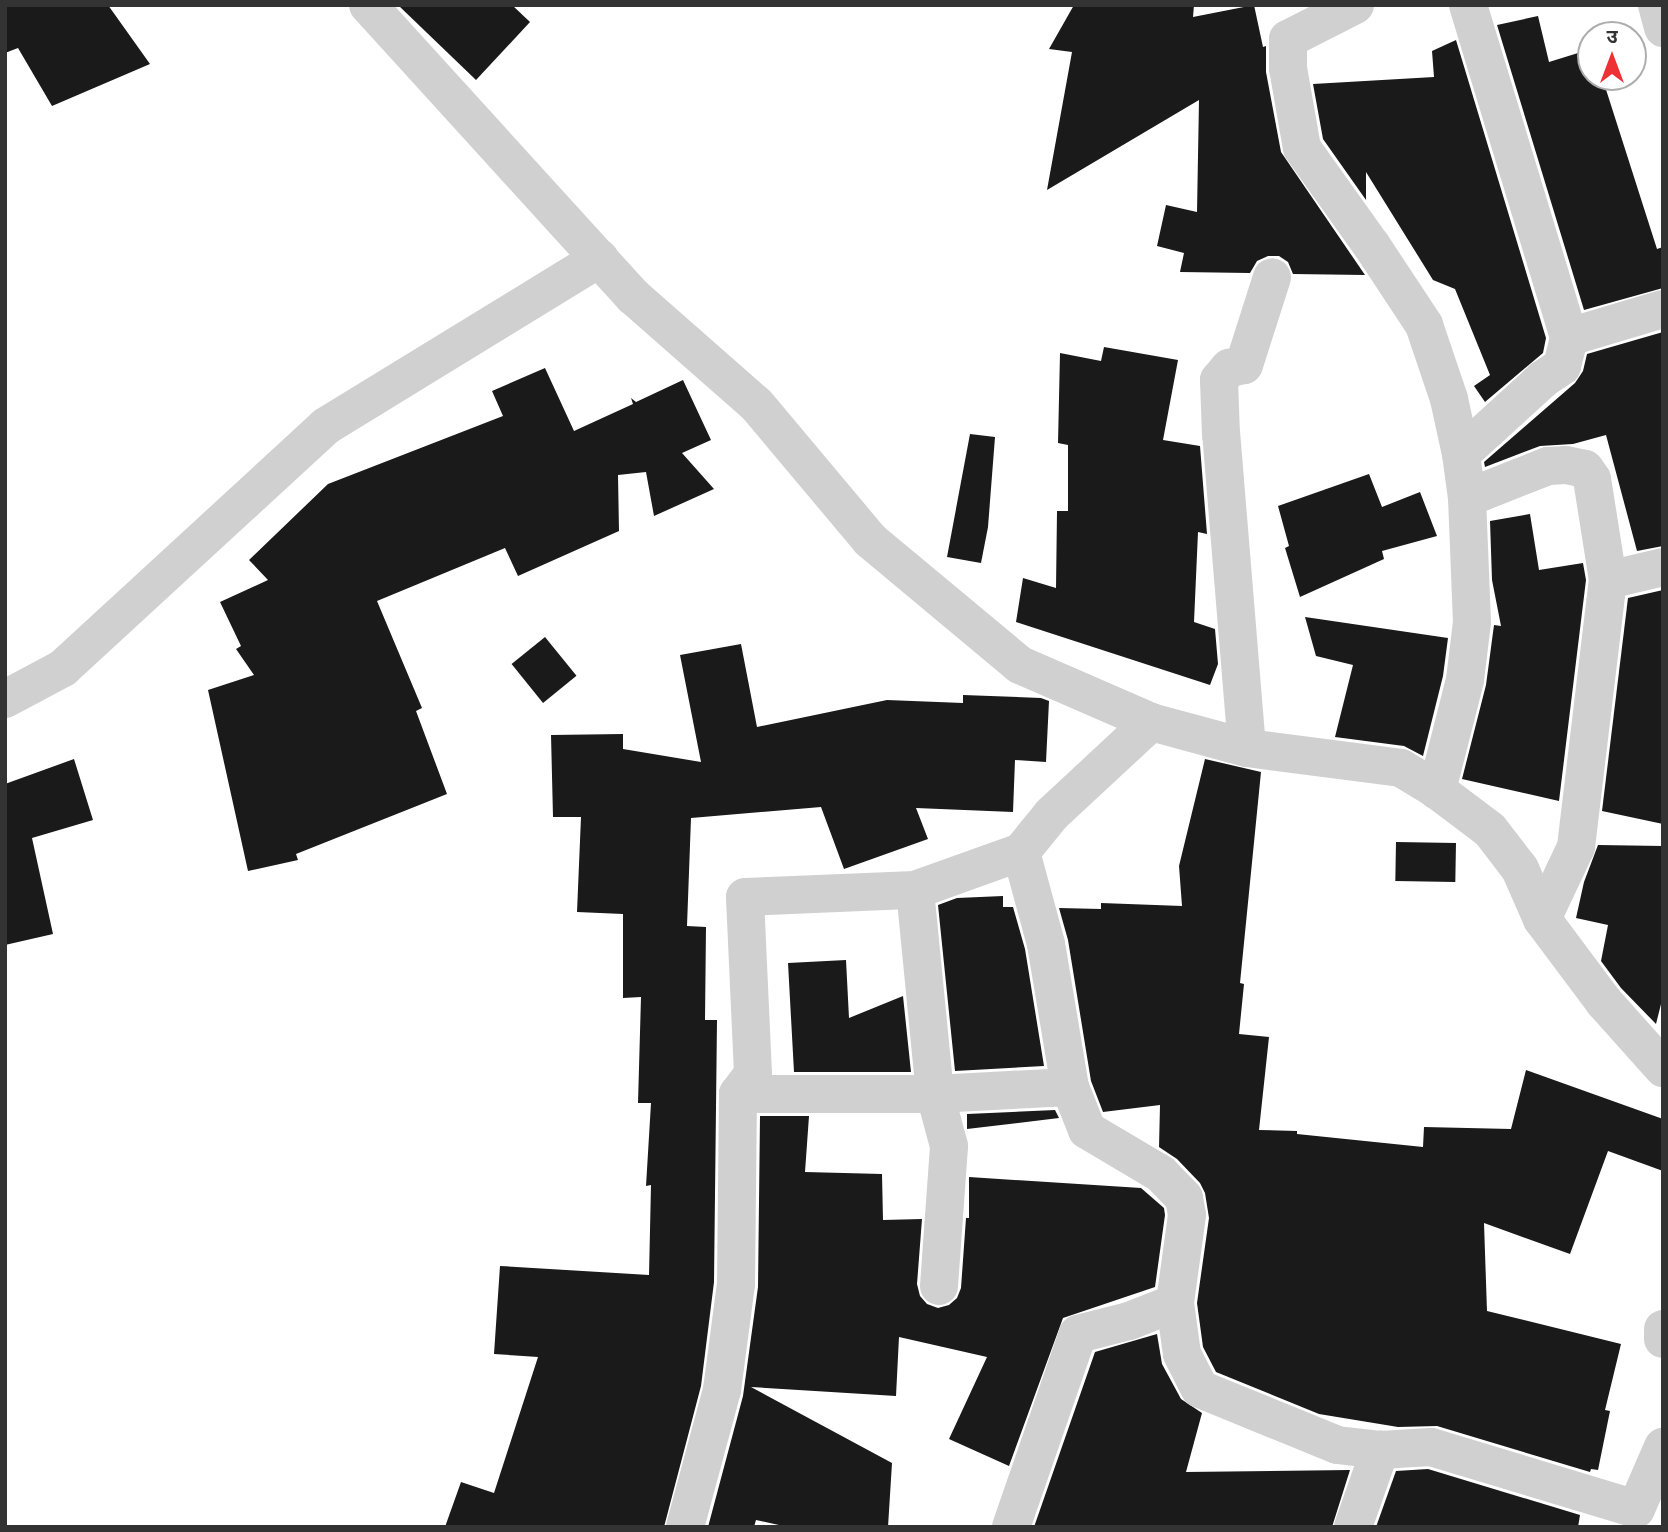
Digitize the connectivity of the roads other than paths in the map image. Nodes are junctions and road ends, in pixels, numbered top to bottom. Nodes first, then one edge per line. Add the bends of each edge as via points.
1 (368, 5) edge
2 (1355, 5) edge
3 (1468, 5) edge
4 (1657, 5) edge
5 (1663, 28) edge
6 (600, 258) junction
7 (1272, 276) dead end
8 (1663, 309) edge
9 (1569, 337) junction
10 (1461, 454) junction
11 (1466, 498) junction
12 (1663, 567) edge
13 (1608, 580) junction
14 (5, 699) edge
15 (1151, 722) junction
16 (1247, 748) junction
17 (1437, 790) junction
18 (1021, 852) junction
19 (915, 890) junction
20 (1542, 919) junction
21 (1663, 1068) edge
22 (1070, 1087) junction
23 (738, 1094) junction
24 (935, 1094) junction
25 (939, 1286) dead end
26 (1175, 1303) junction
27 (1663, 1329) edge
28 (1663, 1339) edge
29 (1663, 1447) edge
30 (1380, 1450) junction
31 (1631, 1518) edge
32 (685, 1527) edge
33 (1011, 1527) edge
34 (1353, 1527) edge

1 - 6 street
2 - 10 street via 1288,38 1288,68 1301,148 1424,325 1449,399
3 - 9 street
4 - 5 street
6 - 14 street via 326,426 63,668
6 - 15 street via 634,297 756,404 870,540 1020,665
7 - 16 street via 1244,365 1229,368 1219,380
8 - 9 street
9 - 10 street via 1562,366
10 - 11 street
11 - 13 street via 1548,466 1585,469 1592,479
11 - 17 street via 1472,622 1465,680
12 - 13 street
13 - 20 street via 1576,847
15 - 16 street
15 - 18 street via 1052,814
16 - 17 street via 1401,768
17 - 20 street via 1490,830 1520,869
18 - 19 street
18 - 22 street via 1046,944
19 - 23 street via 745,897 753,1074
19 - 24 street
20 - 21 street via 1604,1002
22 - 24 street
22 - 26 street via 1087,1130 1161,1174 1184,1198 1187,1215
23 - 24 street
23 - 32 street via 736,1284 722,1390
24 - 25 street via 948,1146
26 - 30 street via 1182,1354 1200,1389 1337,1445
26 - 33 street via 1078,1334
27 - 28 street
29 - 31 street
30 - 31 street via 1430,1447
30 - 34 street

